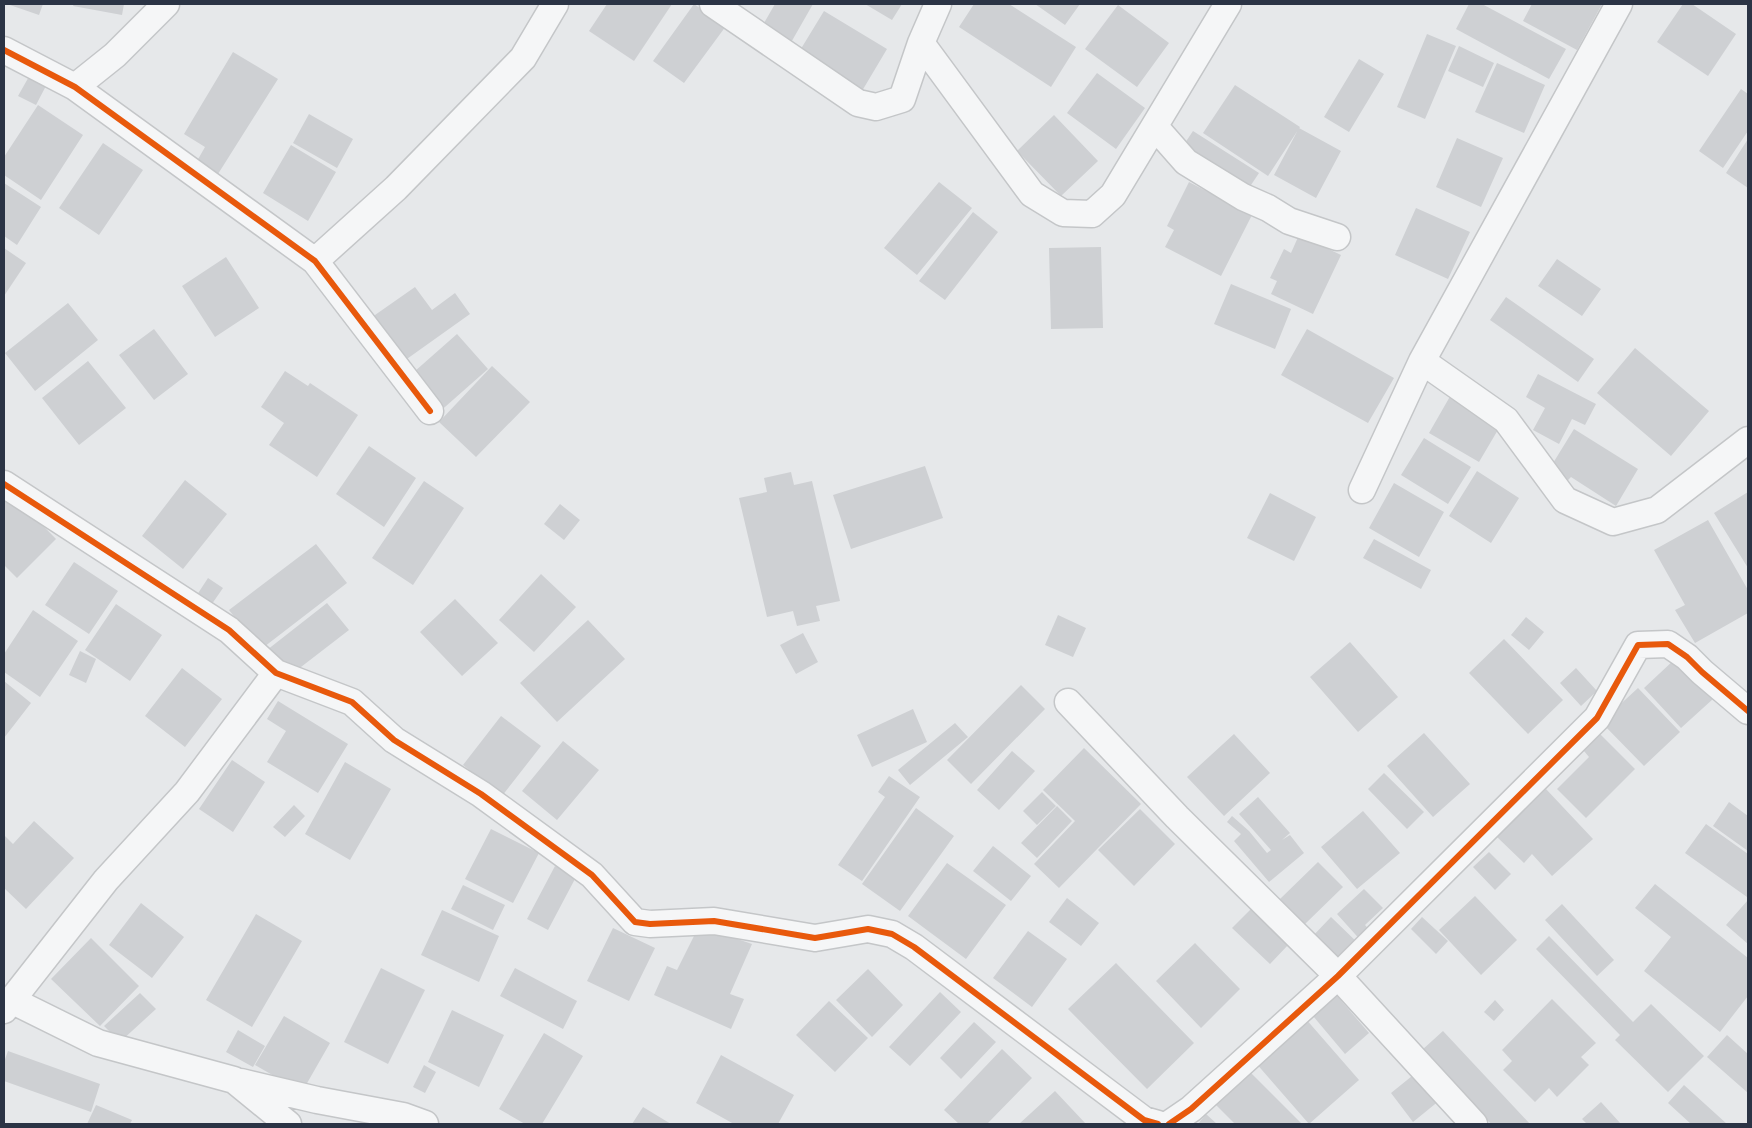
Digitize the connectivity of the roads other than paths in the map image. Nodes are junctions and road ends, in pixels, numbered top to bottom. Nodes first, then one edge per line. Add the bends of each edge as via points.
1 (166, 4) edge
2 (555, 4) edge
3 (713, 4) edge
4 (938, 4) edge
5 (1228, 4) edge
6 (1618, 4) edge
7 (921, 43) junction
8 (4, 50) edge
9 (75, 87) junction
10 (1156, 128) junction
11 (1337, 237) dead end
12 (315, 261) junction
13 (1422, 361) junction
14 (430, 411) dead end
15 (1748, 440) edge
16 (4, 484) edge
17 (1362, 490) dead end
18 (276, 673) junction
19 (1068, 702) dead end
20 (1748, 711) edge
21 (1338, 976) junction
22 (7, 1005) edge
23 (234, 1080) junction
24 (288, 1124) edge
25 (425, 1124) edge
26 (1158, 1124) edge
27 (1170, 1124) edge
28 (1474, 1124) edge

1 - 9 street via 115,55
2 - 12 street via 523,58 396,188
3 - 7 street via 858,103 876,107 902,99
4 - 7 street
5 - 10 street
6 - 13 street
7 - 10 street via 1032,194 1064,213 1092,214 1113,195
8 - 9 street
9 - 12 street
10 - 11 street via 1186,162 1243,197 1289,221
12 - 14 street
13 - 15 street via 1506,420 1566,500 1613,522 1657,510
13 - 17 street
16 - 18 street via 229,630
18 - 22 street via 187,792 106,880
18 - 26 street via 352,702 394,740 481,794 592,874 635,922 714,921 815,938 868,929 892,934 914,947 1144,1120
19 - 21 street via 1177,817
20 - 21 street via 1668,644 1638,644 1597,718
21 - 27 street via 1191,1109
21 - 28 street
22 - 23 street via 98,1042
23 - 24 street
23 - 25 street via 403,1116

